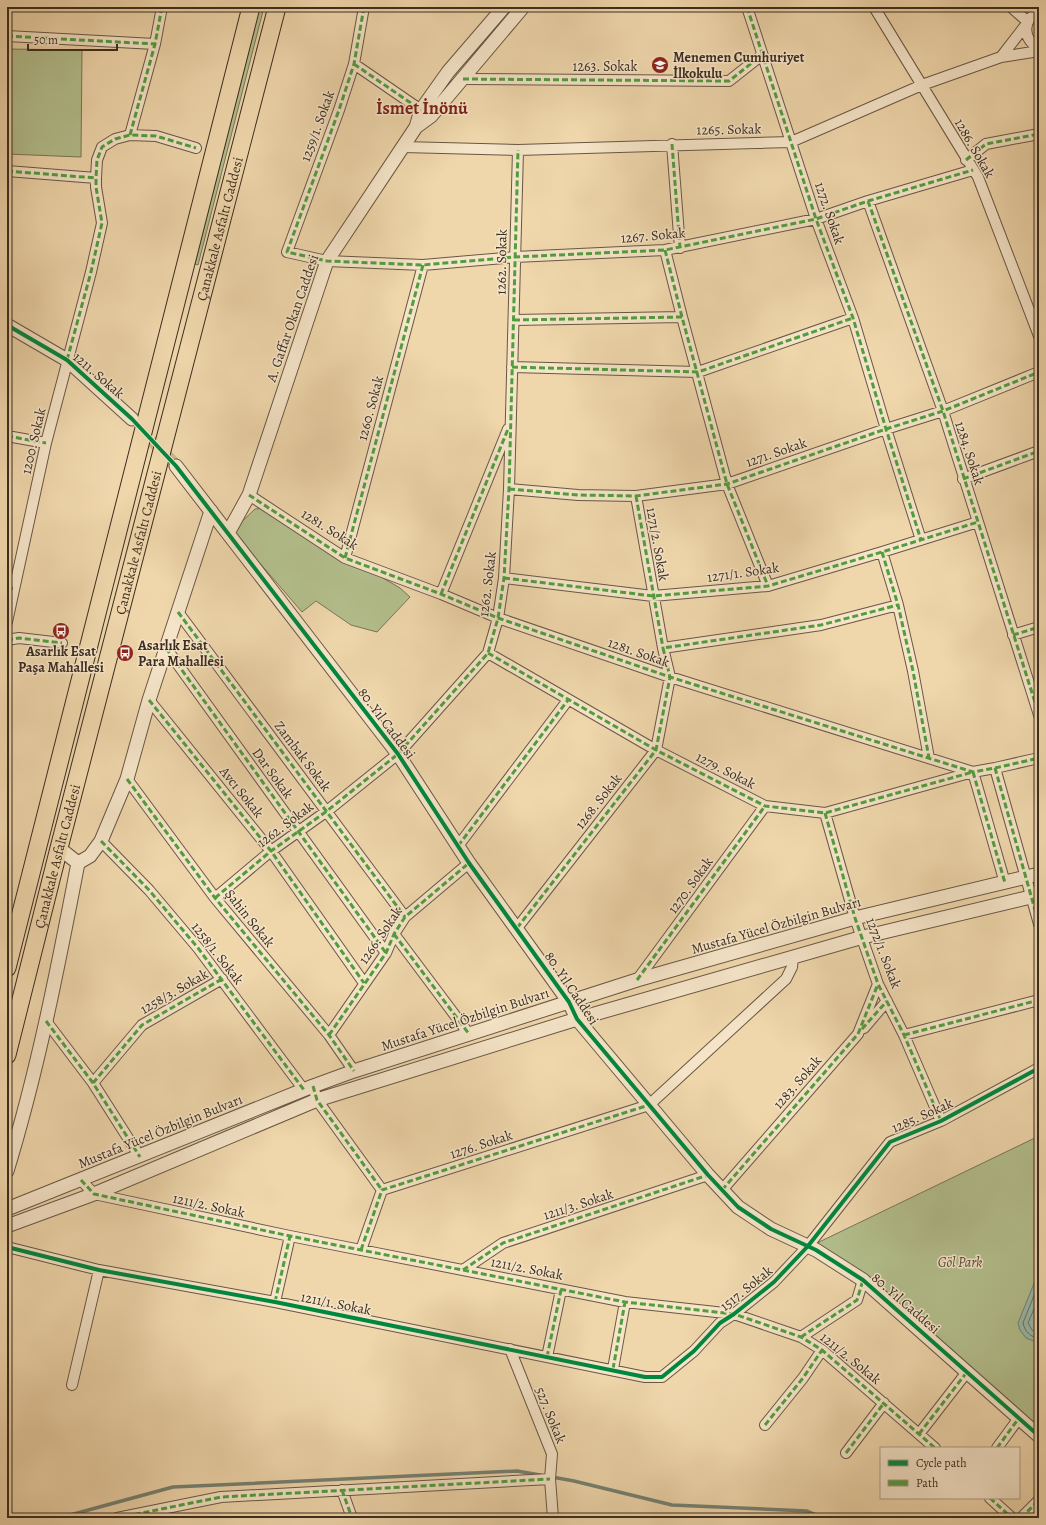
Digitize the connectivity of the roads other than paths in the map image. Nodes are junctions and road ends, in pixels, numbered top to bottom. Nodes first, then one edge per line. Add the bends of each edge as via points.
1 (162, 7) edge
2 (251, 7) edge
3 (277, 7) edge
4 (364, 7) edge
5 (504, 7) edge
6 (523, 7) edge
7 (747, 7) edge
8 (874, 7) edge
9 (1011, 7) edge
10 (1039, 12) edge
11 (1028, 22) junction
12 (7, 36) edge
13 (155, 44) junction
14 (1039, 50) edge
15 (762, 55) junction
16 (1001, 57) junction
17 (354, 64) junction
18 (463, 79) junction
19 (922, 85) junction
20 (421, 110) junction
21 (416, 127) junction
22 (1039, 134) edge
23 (130, 135) junction
24 (791, 142) junction
25 (672, 144) junction
26 (403, 147) junction
27 (196, 148) dead end
28 (518, 150) junction
29 (966, 160) junction
30 (973, 170) junction
31 (7, 171) edge
32 (96, 178) junction
33 (868, 201) junction
34 (816, 219) junction
35 (680, 248) junction
36 (665, 250) junction
37 (287, 252) joint
38 (515, 257) junction
39 (327, 261) junction
40 (423, 265) junction
41 (682, 317) junction
42 (853, 318) junction
43 (514, 320) junction
44 (7, 326) edge
45 (1039, 336) edge
46 (67, 360) junction
47 (512, 367) junction
48 (698, 372) junction
49 (1039, 372) edge
50 (943, 411) junction
51 (132, 419) tunnel mouth
52 (511, 423) junction
53 (886, 429) junction
54 (7, 436) edge
55 (46, 443) junction
56 (1039, 451) edge
57 (176, 466) tunnel mouth
58 (963, 479) junction
59 (728, 484) junction
60 (509, 489) junction
61 (250, 494) junction
62 (636, 496) junction
63 (211, 511) junction
64 (978, 522) junction
65 (228, 533) junction
66 (921, 540) junction
67 (882, 552) junction
68 (345, 558) junction
69 (504, 578) junction
70 (768, 586) junction
71 (11, 588) edge
72 (441, 594) junction
73 (653, 596) junction
74 (898, 606) junction
75 (178, 612) junction
76 (498, 618) junction
77 (7, 622) edge
78 (1039, 627) edge
79 (1013, 635) junction
80 (7, 640) edge
81 (62, 643) dead end
82 (166, 648) junction
83 (663, 648) junction
84 (488, 654) junction
85 (670, 678) junction
86 (149, 700) junction
87 (568, 700) junction
88 (1039, 715) edge
89 (656, 750) junction
90 (398, 754) junction
91 (929, 758) junction
92 (1039, 758) edge
93 (995, 768) junction
94 (972, 772) junction
95 (127, 780) junction
96 (765, 806) junction
97 (327, 811) junction
98 (825, 813) junction
99 (297, 831) junction
100 (101, 841) junction
101 (458, 846) junction
102 (59, 848) junction
103 (271, 851) junction
104 (78, 863) junction
105 (469, 863) junction
106 (1033, 876) edge
107 (1005, 883) junction
108 (1035, 896) edge
109 (215, 898) junction
110 (406, 916) junction
111 (856, 918) junction
112 (1039, 924) edge
113 (517, 928) junction
114 (394, 934) junction
115 (863, 937) junction
116 (386, 953) junction
117 (794, 957) junction
118 (7, 968) edge
119 (222, 979) junction
120 (638, 980) junction
121 (364, 983) junction
122 (878, 984) junction
123 (1039, 1000) edge
124 (887, 1001) junction
125 (569, 1002) junction
126 (577, 1019) junction
127 (46, 1021) junction
128 (470, 1034) junction
129 (858, 1034) junction
130 (329, 1035) junction
131 (904, 1035) junction
132 (7, 1055) edge
133 (1039, 1068) edge
134 (354, 1071) junction
135 (93, 1083) junction
136 (309, 1088) junction
137 (317, 1100) junction
138 (648, 1105) junction
139 (941, 1121) junction
140 (140, 1157) junction
141 (7, 1171) edge
142 (708, 1176) junction
143 (81, 1180) junction
144 (382, 1190) junction
145 (722, 1190) junction
146 (94, 1194) junction
147 (7, 1209) edge
148 (7, 1224) edge
149 (290, 1236) junction
150 (808, 1246) junction
151 (7, 1247) edge
152 (361, 1250) junction
153 (99, 1270) junction
154 (463, 1270) junction
155 (863, 1280) junction
156 (561, 1290) junction
157 (275, 1302) junction
158 (626, 1302) junction
159 (734, 1314) junction
160 (801, 1337) junction
161 (510, 1349) junction
162 (822, 1350) junction
163 (547, 1357) junction
164 (613, 1370) junction
165 (967, 1372) junction
166 (662, 1377) joint
167 (72, 1385) dead end
168 (884, 1403) junction
169 (1019, 1418) junction
170 (765, 1425) dead end
171 (919, 1434) junction
172 (1039, 1436) edge
173 (933, 1447) edge
174 (998, 1447) edge
175 (846, 1453) dead end
176 (550, 1479) junction
177 (342, 1490) junction
178 (991, 1499) edge
179 (1039, 1500) edge
180 (117, 1518) edge
181 (352, 1518) edge
182 (553, 1518) edge
183 (1012, 1518) edge
184 (1021, 1518) edge

1 - 13 street
2 - 118 highway, Çanakkale Asfaltı Caddesi
3 - 102 highway, Çanakkale Asfaltı Caddesi
4 - 17 street, 1259/1. Sokak
5 - 20 street, A. Gaffar Okan Caddesi via 448,72
6 - 18 street, A. Gaffar Okan Caddesi
7 - 15 street, 1272. Sokak
8 - 19 street, 1286. Sokak
9 - 11 street
10 - 11 street
11 - 14 street via 1026,35
11 - 16 street
12 - 13 street
13 - 23 street
14 - 16 street, 1265. Sokak
15 - 18 street, 1263. Sokak via 729,81
15 - 24 street, 1272. Sokak
16 - 19 street, 1265. Sokak
17 - 20 street
17 - 37 street, 1259/1. Sokak
18 - 21 street, A. Gaffar Okan Caddesi via 432,116
19 - 24 street, 1265. Sokak
19 - 29 street, 1286. Sokak
20 - 21 street, A. Gaffar Okan Caddesi
21 - 26 street, A. Gaffar Okan Caddesi
22 - 29 street via 986,144
23 - 27 street via 156,136
23 - 32 street, 1200. Sokak via 115,139 102,147 97,160
24 - 25 street, 1265. Sokak
24 - 34 street, 1272. Sokak
25 - 28 street, 1265. Sokak
25 - 35 street
26 - 28 street, 1265. Sokak
26 - 39 street, A. Gaffar Okan Caddesi
28 - 38 street, 1262. Sokak
29 - 30 street, 1286. Sokak
30 - 33 street, 1267. Sokak
30 - 45 street, 1286. Sokak via 978,177
31 - 32 street
32 - 46 street, 1200. Sokak via 102,222
33 - 34 street, 1267. Sokak
33 - 50 street, 1284. Sokak
34 - 35 street, 1267. Sokak
34 - 42 street, 1272. Sokak
35 - 36 street, 1267. Sokak
36 - 38 street, 1267. Sokak
36 - 41 street
37 - 39 street, 1267. Sokak
38 - 40 street, 1267. Sokak
38 - 43 street, 1262. Sokak
39 - 40 street, 1267. Sokak
39 - 61 street, A. Gaffar Okan Caddesi
40 - 68 street, 1260. Sokak
41 - 43 street
41 - 48 street
42 - 48 street
42 - 53 street, 1272. Sokak
43 - 47 street, 1262. Sokak
44 - 46 street, 1211. Sokak
46 - 51 street, 1211. Sokak
46 - 55 street, 1200. Sokak
47 - 48 street
47 - 52 street, 1262. Sokak
48 - 59 street
49 - 50 street, 1271. Sokak
50 - 53 street, 1271. Sokak
50 - 58 street, 1284. Sokak
52 - 60 street, 1262. Sokak
52 - 72 street
53 - 59 street, 1271. Sokak
53 - 66 street, 1272. Sokak
54 - 55 street
55 - 71 street, 1200. Sokak
56 - 58 street
57 - 63 street, 80. Yıl Caddesi
58 - 64 street, 1284. Sokak
59 - 62 street, 1271. Sokak
59 - 70 street
60 - 62 street, 1271. Sokak
60 - 69 street, 1262. Sokak
61 - 65 street, A. Gaffar Okan Caddesi
61 - 68 street, 1281. Sokak
62 - 73 street, 1271/2. Sokak
63 - 65 street, 80. Yıl Caddesi
63 - 75 street
64 - 66 street, 1271/1. Sokak
64 - 79 street, 1284. Sokak
65 - 90 street, 80. Yıl Caddesi
66 - 67 street, 1271/1. Sokak
67 - 70 street, 1271/1. Sokak
67 - 74 street
68 - 72 street, 1281. Sokak
69 - 73 street, 1271/1. Sokak
69 - 76 street, 1262. Sokak
70 - 73 street, 1271/1. Sokak
71 - 77 street, 1200. Sokak
72 - 76 street, 1281. Sokak
73 - 83 street, 1271/2. Sokak
74 - 83 street via 821,625
74 - 91 street
75 - 82 street
75 - 97 street, Zambak Sokak
76 - 84 street, 1262. Sokak
76 - 85 street, 1281. Sokak
78 - 79 street
79 - 88 street, 1284. Sokak
80 - 81 street via 19,638
82 - 86 street
82 - 99 street, Dar Sokak
83 - 85 street, 1271/2. Sokak
84 - 87 street, 1279. Sokak
84 - 90 street, 1262. Sokak
85 - 89 street, 1268. Sokak
85 - 91 street, 1281. Sokak
86 - 95 street
86 - 103 street, Avcı Sokak
87 - 89 street, 1279. Sokak
87 - 101 street
89 - 96 street, 1279. Sokak
89 - 113 street, 1268. Sokak
90 - 97 street, 1262. Sokak
90 - 101 street, 80. Yıl Caddesi
91 - 94 street, 1281. Sokak
92 - 93 street, 1281. Sokak
93 - 94 street, 1281. Sokak
93 - 106 street
94 - 98 street, 1279. Sokak
94 - 107 street
95 - 100 street
95 - 109 street, Şahin Sokak
96 - 98 street, 1279. Sokak
96 - 120 street, 1270. Sokak
97 - 99 street, 1262. Sokak
97 - 110 street, Zambak Sokak
98 - 111 street, 1272/1. Sokak
99 - 103 street, 1262. Sokak
99 - 116 street, Dar Sokak
100 - 104 street via 90,856
100 - 119 street, 1258/1. Sokak via 149,890
101 - 105 street, 80. Yıl Caddesi
102 - 104 street
102 - 132 highway, Çanakkale Asfaltı Caddesi
103 - 109 street, 1262. Sokak
103 - 121 street, Avcı Sokak
104 - 127 street
105 - 110 street, 1266. Sokak
105 - 113 street, 80. Yıl Caddesi
106 - 107 street, Mustafa Yücel Özbilgin Bulvarı
106 - 108 street
107 - 111 street, Mustafa Yücel Özbilgin Bulvarı
108 - 112 street
108 - 115 street
109 - 130 street, Şahin Sokak
110 - 114 street, 1266. Sokak
111 - 115 street, 1272/1. Sokak
111 - 120 street, Mustafa Yücel Özbilgin Bulvarı
113 - 125 street, 80. Yıl Caddesi
114 - 116 street, 1266. Sokak
114 - 128 street
115 - 117 street
115 - 122 street, 1272/1. Sokak
116 - 121 street, 1266. Sokak
117 - 126 street
117 - 138 street via 786,979
119 - 135 street, 1258/3. Sokak via 142,1025
119 - 136 street, 1258/1. Sokak
120 - 125 street, Mustafa Yücel Özbilgin Bulvarı
121 - 130 street, 1266. Sokak
122 - 124 street, 1272/1. Sokak
122 - 129 street, 1283. Sokak
123 - 131 street
124 - 129 street
124 - 131 street, 1272/1. Sokak
125 - 126 street, 80. Yıl Caddesi
125 - 128 street, Mustafa Yücel Özbilgin Bulvarı
126 - 137 street
126 - 138 street, 80. Yıl Caddesi
127 - 135 street
127 - 141 street via 19,1133
128 - 134 street, Mustafa Yücel Özbilgin Bulvarı
129 - 145 street, 1283. Sokak
130 - 134 street, Şahin Sokak
131 - 139 street, 1272/1. Sokak
133 - 139 street, 1285. Sokak
134 - 136 street, Mustafa Yücel Özbilgin Bulvarı
135 - 140 street
136 - 137 street
136 - 140 street, Mustafa Yücel Özbilgin Bulvarı
137 - 144 street
137 - 146 street
138 - 142 street, 80. Yıl Caddesi
138 - 144 street, 1276. Sokak
139 - 150 street, 1285. Sokak via 890,1142
140 - 143 street, Mustafa Yücel Özbilgin Bulvarı
142 - 145 street, 80. Yıl Caddesi
142 - 154 street, 1211/3. Sokak via 503,1243
143 - 146 street
143 - 147 street, Mustafa Yücel Özbilgin Bulvarı
144 - 152 street
145 - 150 street, 80. Yıl Caddesi via 738,1207 771,1229
146 - 148 street
146 - 149 street, 1211/2. Sokak
149 - 152 street, 1211/2. Sokak
149 - 157 street
150 - 155 street, 80. Yıl Caddesi
150 - 159 street, 1517. Sokak via 774,1282
151 - 153 street, 1211/1. Sokak
152 - 154 street, 1211/2. Sokak
153 - 157 street, 1211/1. Sokak
153 - 167 street
154 - 156 street, 1211/2. Sokak
155 - 160 street via 857,1300
155 - 165 street, 80. Yıl Caddesi
156 - 158 street, 1211/2. Sokak
156 - 163 street
157 - 161 street, 1211/1. Sokak
158 - 159 street, 1211/2. Sokak
158 - 164 street
159 - 160 street, 1211/2. Sokak
159 - 166 street, 1517. Sokak via 720,1323 694,1351
160 - 162 street, 1211/2. Sokak
161 - 163 street, 1211/1. Sokak
161 - 176 street, 527. Sokak via 552,1454
162 - 168 street, 1211/2. Sokak
162 - 170 street
163 - 164 street, 1211/1. Sokak
164 - 166 street, 1211/1. Sokak via 645,1377
165 - 169 street, 80. Yıl Caddesi
165 - 171 street
168 - 171 street, 1211/2. Sokak
168 - 175 street
169 - 172 street, 80. Yıl Caddesi
169 - 174 street
171 - 173 street, 1211/2. Sokak
176 - 177 street
176 - 182 street, 527. Sokak
177 - 180 street via 221,1497
177 - 181 street
178 - 183 street
179 - 184 street

